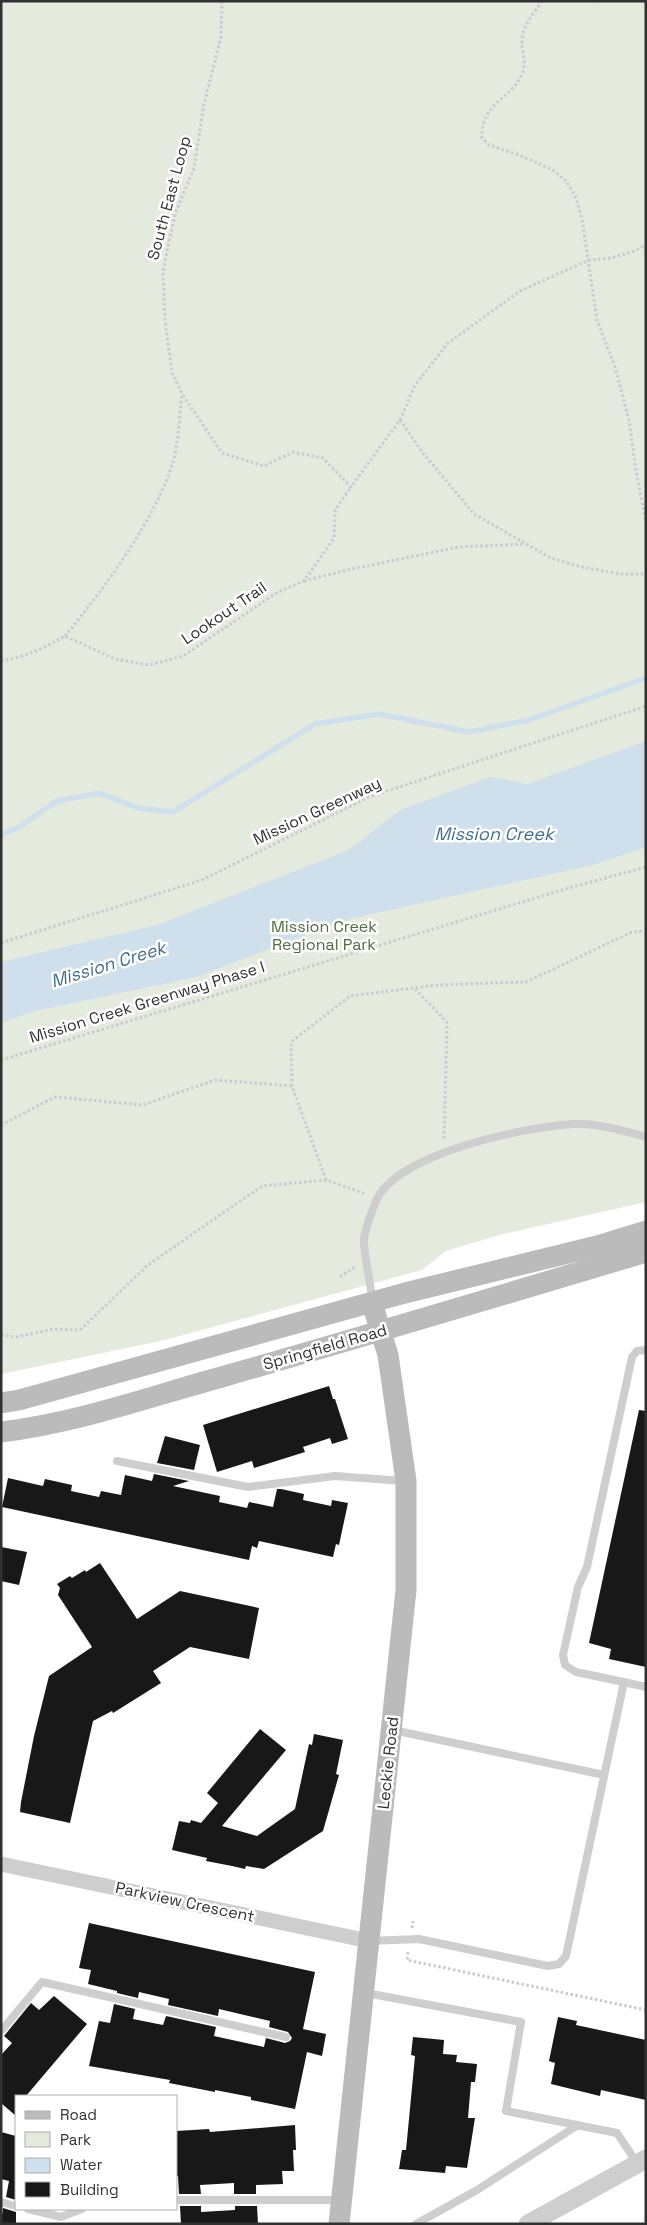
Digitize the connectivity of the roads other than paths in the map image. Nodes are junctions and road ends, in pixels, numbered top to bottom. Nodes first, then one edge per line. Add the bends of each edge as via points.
1 (646, 1137) edge
2 (646, 1231) edge
3 (646, 1252) edge
4 (372, 1304) junction
5 (381, 1331) junction
6 (646, 1350) edge
7 (1, 1403) edge
8 (1, 1432) edge
9 (117, 1461) dead end
10 (406, 1481) junction
11 (624, 1682) junction
12 (646, 1687) edge
13 (392, 1730) junction
14 (604, 1775) junction
15 (1, 1864) edge
16 (369, 1941) junction
17 (364, 1993) junction
18 (1, 2031) edge
19 (286, 2037) dead end
20 (578, 2125) junction
21 (642, 2161) edge
22 (178, 2200) edge
23 (341, 2200) junction
24 (1, 2202) edge
25 (15, 2206) edge
26 (32, 2210) edge
27 (79, 2210) edge
28 (339, 2224) edge
29 (416, 2224) edge
30 (528, 2224) edge

1 - 4 lane via 576,1124 508,1134 432,1156 399,1174 378,1198 364,1239
2 - 4 main road, Springfield Road
3 - 5 main road, Springfield Road
4 - 5 main road, Leckie Road
4 - 7 main road, Springfield Road
5 - 8 main road, Springfield Road via 99,1411
5 - 10 main road, Leckie Road via 388,1355
6 - 11 lane via 637,1351 632,1357 587,1567 578,1587 563,1655 565,1665 576,1672
9 - 10 lane via 248,1487 335,1476
10 - 13 main road, Leckie Road via 406,1590
11 - 12 lane
11 - 14 lane
13 - 14 lane
13 - 16 main road, Leckie Road
14 - 16 lane via 566,1956 559,1964 548,1966 419,1939
15 - 16 street, Parkview Crescent
16 - 17 main road, Leckie Road
17 - 20 lane via 521,2022 506,2111
17 - 23 main road, Leckie Road
18 - 19 lane via 42,1982
20 - 21 lane via 618,2132
20 - 29 lane via 477,2190
21 - 30 street
22 - 23 lane
23 - 28 main road, Leckie Road
24 - 25 lane
26 - 27 lane via 61,2217

